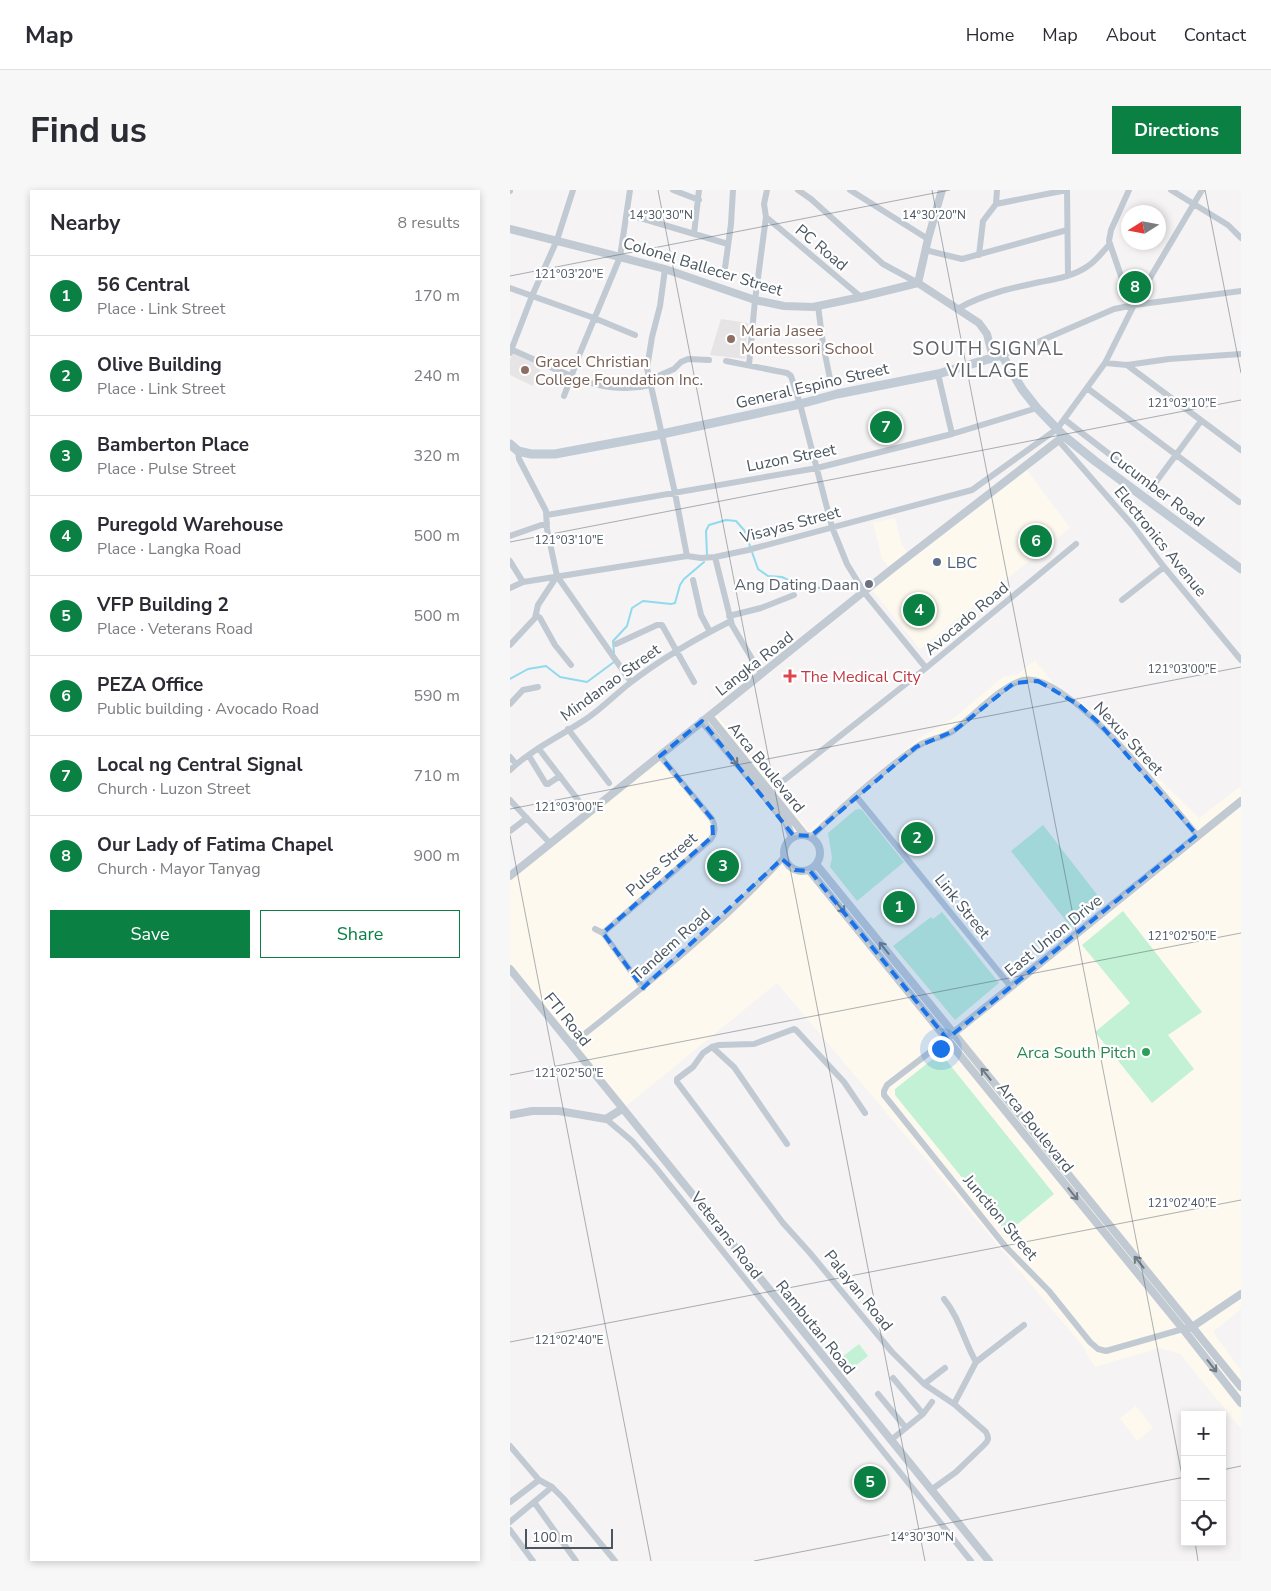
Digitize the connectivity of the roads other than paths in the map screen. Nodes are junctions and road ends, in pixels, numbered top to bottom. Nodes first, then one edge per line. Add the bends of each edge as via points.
1 (573, 190) edge
2 (630, 190) edge
3 (673, 190) edge
4 (700, 190) edge
5 (733, 190) edge
6 (767, 190) edge
7 (798, 190) edge
8 (850, 190) edge
9 (997, 190) edge
10 (1067, 190) edge
11 (1129, 190) edge
12 (1171, 190) edge
13 (1202, 190) edge
14 (940, 191) edge
15 (699, 200) junction
16 (1194, 203) junction
17 (996, 204) junction
18 (627, 214) junction
19 (766, 217) junction
20 (510, 229) edge
21 (1068, 230) junction
22 (694, 234) junction
23 (1240, 235) edge
24 (928, 239) junction
25 (557, 240) junction
26 (728, 244) junction
27 (1110, 244) junction
28 (925, 250) junction
29 (979, 255) junction
30 (620, 257) junction
31 (725, 268) dead end
32 (665, 270) junction
33 (1068, 274) junction
34 (918, 282) junction
35 (510, 288) edge
36 (1241, 291) edge
37 (532, 296) junction
38 (862, 297) junction
39 (755, 300) junction
40 (1133, 305) junction
41 (818, 306) junction
42 (959, 308) junction
43 (594, 318) junction
44 (636, 335) dead end
45 (511, 350) edge
46 (1241, 354) edge
47 (1002, 355) junction
48 (993, 358) junction
49 (709, 360) dead end
50 (726, 361) dead end
51 (1105, 363) junction
52 (749, 365) junction
53 (1127, 365) junction
54 (938, 374) junction
55 (571, 376) junction
56 (830, 379) dead end
57 (649, 382) junction
58 (1087, 388) junction
59 (564, 396) dead end
60 (800, 404) junction
61 (1037, 408) junction
62 (1065, 420) junction
63 (1201, 421) junction
64 (662, 434) junction
65 (952, 434) junction
66 (1060, 435) junction
67 (510, 444) edge
68 (1241, 450) edge
69 (518, 451) junction
70 (1176, 454) junction
71 (817, 468) junction
72 (675, 493) junction
73 (1238, 502) dead end
74 (547, 519) junction
75 (832, 527) junction
76 (510, 536) edge
77 (1076, 544) dead end
78 (687, 556) junction
79 (715, 557) junction
80 (510, 560) edge
81 (1164, 567) junction
82 (1241, 570) edge
83 (558, 576) junction
84 (693, 580) dead end
85 (522, 582) junction
86 (510, 588) edge
87 (864, 592) junction
88 (794, 595) dead end
89 (1122, 600) dead end
90 (536, 615) junction
91 (730, 619) junction
92 (710, 632) junction
93 (616, 644) dead end
94 (510, 645) edge
95 (676, 651) junction
96 (1241, 660) edge
97 (571, 665) dead end
98 (926, 668) junction
99 (758, 669) dead end
100 (631, 682) junction
101 (694, 682) dead end
102 (538, 688) dead end
103 (510, 704) edge
104 (706, 719) junction
105 (568, 729) junction
106 (539, 749) junction
107 (529, 756) junction
108 (660, 756) junction
109 (510, 757) edge
110 (516, 764) junction
111 (510, 770) edge
112 (560, 776) junction
113 (609, 783) dead end
114 (778, 785) dead end
115 (856, 796) junction
116 (510, 800) edge
117 (1241, 801) edge
118 (585, 809) dead end
119 (527, 818) junction
120 (510, 830) edge
121 (808, 836) junction
122 (1197, 836) junction
123 (792, 837) junction
124 (547, 840) dead end
125 (784, 857) junction
126 (816, 864) junction
127 (809, 870) junction
128 (510, 876) edge
129 (595, 929) dead end
130 (603, 933) junction
131 (510, 969) edge
132 (1011, 987) junction
133 (644, 988) junction
134 (950, 1037) junction
135 (572, 1044) junction
136 (712, 1047) junction
137 (884, 1091) joint
138 (622, 1110) junction
139 (865, 1113) dead end
140 (510, 1115) edge
141 (606, 1119) junction
142 (786, 1144) dead end
143 (1241, 1294) edge
144 (944, 1299) dead end
145 (1024, 1325) dead end
146 (1192, 1326) junction
147 (1184, 1329) junction
148 (976, 1362) junction
149 (945, 1368) dead end
150 (893, 1378) dead end
151 (924, 1384) junction
152 (1241, 1387) edge
153 (878, 1394) dead end
154 (932, 1402) dead end
155 (1241, 1403) edge
156 (954, 1404) junction
157 (924, 1414) junction
158 (906, 1428) junction
159 (891, 1440) junction
160 (510, 1446) edge
161 (538, 1480) junction
162 (552, 1487) junction
163 (931, 1490) junction
164 (510, 1492) edge
165 (512, 1500) edge
166 (534, 1502) junction
167 (510, 1522) edge
168 (510, 1530) edge
169 (534, 1561) edge
170 (576, 1561) edge
171 (616, 1561) edge
172 (971, 1561) edge
173 (989, 1561) edge

1 - 25 street
2 - 18 street
3 - 15 street
4 - 15 street
5 - 26 street
6 - 19 street
7 - 34 street via 884,264
8 - 24 street
9 - 17 street
10 - 17 street
10 - 21 street
11 - 27 street via 1111,230
12 - 16 street
13 - 16 street, Visayas Street
14 - 24 street
15 - 22 street
16 - 23 street
16 - 40 street, Visayas Street
17 - 29 street via 983,220
18 - 22 street
18 - 30 street
19 - 38 street, PC Road
19 - 39 street
20 - 25 street, Colonel Ballecer Street
21 - 29 street
21 - 33 street
22 - 26 street
24 - 28 street
25 - 30 street, Colonel Ballecer Street
25 - 37 street
26 - 31 street
27 - 33 street via 1088,266
27 - 40 street
28 - 29 street via 962,259
28 - 34 street
30 - 32 street, Colonel Ballecer Street
30 - 43 street
32 - 39 street, Colonel Ballecer Street
32 - 57 street via 646,368
33 - 42 street via 1007,290
34 - 38 street, Colonel Ballecer Street
34 - 42 street
35 - 37 street
36 - 40 street, General Espino Street
37 - 43 street
37 - 45 street
38 - 41 street, Colonel Ballecer Street
39 - 41 street, Colonel Ballecer Street via 801,308
39 - 52 street
40 - 47 street, General Espino Street via 1101,314
40 - 51 street, Visayas Street
41 - 56 street
42 - 48 street via 979,323 987,334
43 - 44 street
43 - 55 street
45 - 55 street
46 - 53 street
47 - 48 main road, General Espino Street
47 - 61 main road via 1018,384
48 - 54 main road, General Espino Street
49 - 57 street via 688,359
50 - 52 street
51 - 53 street
51 - 58 street, Visayas Street
52 - 60 street via 789,374
53 - 63 street
54 - 60 main road, General Espino Street
54 - 65 street
55 - 57 street via 590,384 633,390
55 - 59 street
57 - 64 street
58 - 62 street, Visayas Street
58 - 70 street
60 - 64 main road, General Espino Street
60 - 71 street
61 - 65 street, Luzon Street
61 - 66 main road
62 - 66 street, Visayas Street
62 - 70 street via 1151,489
63 - 68 street
63 - 70 street
64 - 69 main road, General Espino Street via 555,454
64 - 72 street
65 - 71 street, Luzon Street
66 - 75 street, Visayas Street via 972,490
66 - 81 street, Electronics Avenue
66 - 82 main road, Cucumber Road
66 - 87 street, Langka Road
67 - 69 main road
69 - 74 street
70 - 73 street
71 - 72 street, Luzon Street
71 - 75 street
72 - 74 street, Luzon Street
72 - 78 street
74 - 76 street, Luzon Street
74 - 83 street
75 - 79 street, Visayas Street
75 - 87 street via 847,564
77 - 98 street, Avocado Road
78 - 79 street, Visayas Street
78 - 83 street, Visayas Street
79 - 91 street
80 - 85 street
81 - 89 street
81 - 96 street, Electronics Avenue
83 - 85 street, Visayas Street
83 - 90 street via 538,605
83 - 100 street
84 - 92 street via 701,615
85 - 86 street, Visayas Street
87 - 98 street
87 - 104 street, Langka Road
88 - 91 street, Mindanao Street
90 - 94 street
90 - 97 street via 554,646
91 - 92 street, Mindanao Street
91 - 99 street
92 - 95 street, Mindanao Street
93 - 95 street via 660,624
95 - 100 street, Mindanao Street
95 - 101 street
98 - 114 street, Avocado Road
100 - 105 street, Mindanao Street via 590,716
102 - 103 street via 523,690
104 - 108 street, Langka Road
104 - 121 street, Arca Boulevard
104 -> 123 street, Arca Boulevard via 786,822
105 - 106 street, Mindanao Street
105 - 113 street
106 - 107 street, Mindanao Street
106 - 112 street
107 - 110 street, Mindanao Street
107 - 112 street via 546,784
108 - 128 street
108 - 130 street, Pulse Street via 712,820 715,831 710,840
109 - 110 street
110 - 111 street, Mindanao Street
112 - 118 street
115 - 121 street, Nexus Street
115 - 122 street, Nexus Street via 916,746 949,734 1014,683 1025,679 1038,680 1079,705 1098,722
115 - 132 street, Link Street
116 - 119 street
117 - 122 street, East Union Drive
119 - 120 street
119 - 124 street
121 - 123 street
121 - 126 street via 817,843 820,851
122 - 132 street, East Union Drive
123 - 125 street via 784,848
125 - 127 street via 795,870
125 - 133 street, Tandem Road
126 - 127 street
134 -> 126 street, Arca Boulevard
127 -> 134 street, Arca Boulevard
129 - 130 street
130 - 133 street
131 - 135 street, FTI Road
132 - 134 street, East Union Drive
133 - 135 street, Tandem Road
134 - 137 street, East Union Drive via 887,1085
146 -> 134 street, Arca Boulevard
134 -> 147 street, Arca Boulevard
135 - 138 street, FTI Road
136 - 139 street via 754,1044 796,1030 844,1082
136 - 142 street via 734,1067
136 - 151 street, Palayan Road via 677,1082 783,1223 892,1352
137 - 147 street, Junction Street via 886,1099 1005,1246 1094,1346 1106,1351
138 - 141 street
138 - 159 street, Rambutan Road
140 - 141 street via 559,1111
141 - 172 street, Veterans Road via 656,1168
143 - 146 street
144 - 148 street via 953,1309
145 - 148 street
146 - 147 street
146 - 152 street, Arca Boulevard
147 -> 155 street, Arca Boulevard
148 - 156 street
149 - 151 street
150 - 157 street
151 - 156 street, Palayan Road
153 - 158 street
154 - 157 street
156 - 163 street, Palayan Road via 989,1437 960,1468
157 - 158 street
158 - 159 street
159 - 163 street, Rambutan Road
160 - 161 street
161 - 162 street
161 - 165 street
162 - 166 street
162 - 171 street
163 - 173 street, Rambutan Road
164 - 165 street
166 - 167 street
166 - 170 street
168 - 169 street

